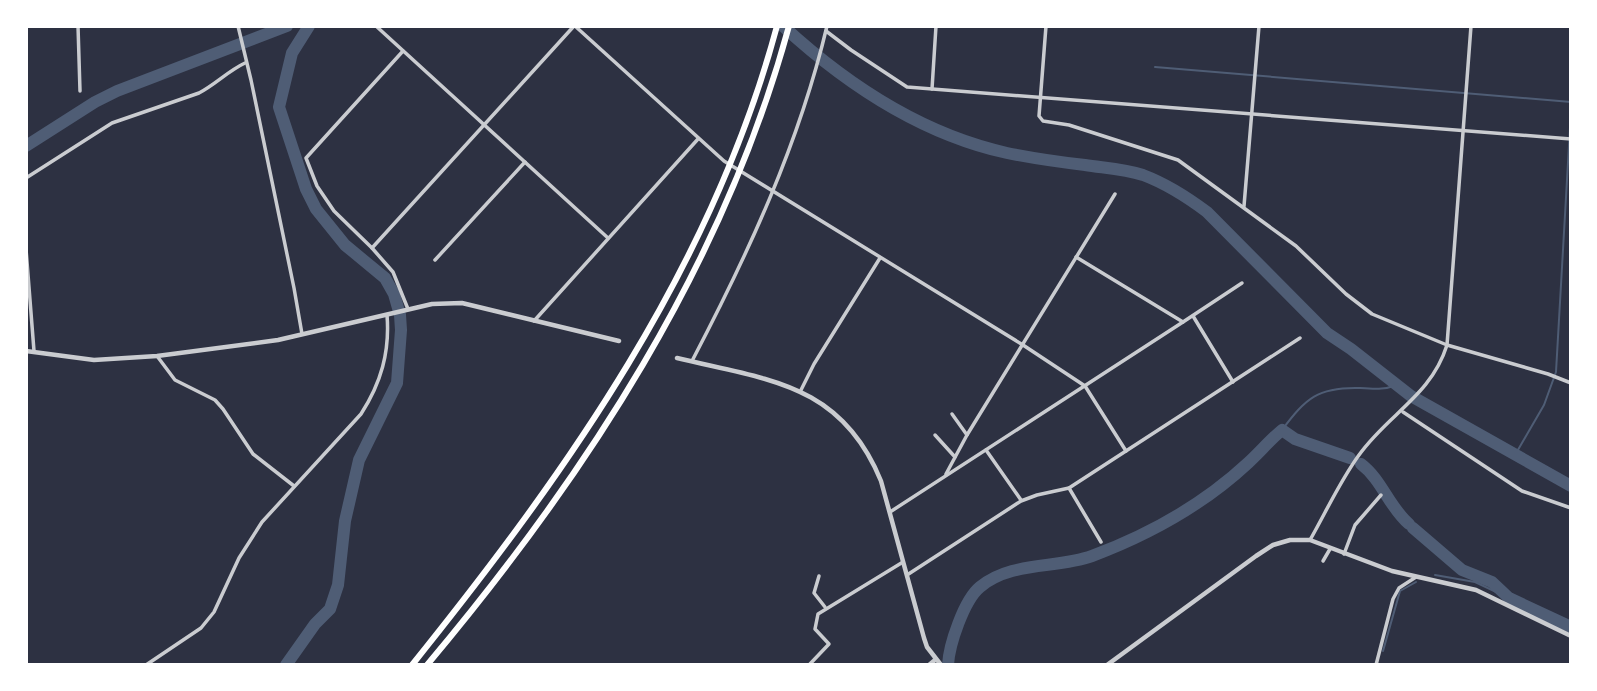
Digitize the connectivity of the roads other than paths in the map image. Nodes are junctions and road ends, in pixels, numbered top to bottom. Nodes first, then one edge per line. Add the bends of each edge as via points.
1 (78, 26) edge
2 (376, 26) edge
3 (575, 26) edge
4 (776, 26) edge
5 (789, 26) edge
6 (936, 26) edge
7 (1046, 26) edge
8 (1259, 26) edge
9 (1471, 26) edge
10 (238, 27) edge
11 (826, 28) edge
12 (403, 51) junction
13 (245, 60) junction
14 (932, 89) junction
15 (80, 91) dead end
16 (1040, 97) junction
17 (1252, 113) junction
18 (484, 125) junction
19 (1464, 129) junction
20 (698, 139) junction
21 (1571, 139) edge
22 (525, 162) junction
23 (26, 178) edge
24 (774, 192) junction
25 (1115, 194) dead end
26 (1244, 206) junction
27 (608, 238) junction
28 (372, 248) junction
29 (26, 249) edge
30 (1076, 257) junction
31 (880, 258) junction
32 (435, 260) dead end
33 (1242, 283) dead end
34 (408, 309) junction
35 (387, 315) junction
36 (1193, 316) junction
37 (534, 321) junction
38 (1183, 322) junction
39 (302, 334) junction
40 (1300, 338) dead end
41 (619, 341) dead end
42 (1023, 345) junction
43 (1447, 345) junction
44 (26, 351) edge
45 (34, 352) junction
46 (157, 356) junction
47 (677, 358) dead end
48 (692, 362) junction
49 (1233, 382) junction
50 (1571, 383) edge
51 (1085, 386) junction
52 (801, 390) junction
53 (1402, 412) junction
54 (952, 414) dead end
55 (935, 435) dead end
56 (968, 435) junction
57 (986, 450) junction
58 (1126, 451) junction
59 (955, 457) junction
60 (945, 476) junction
61 (294, 486) junction
62 (1069, 488) junction
63 (1381, 495) dead end
64 (1021, 501) junction
65 (1571, 509) edge
66 (890, 512) junction
67 (1310, 540) junction
68 (1101, 542) dead end
69 (1330, 549) junction
70 (1344, 554) junction
71 (1323, 561) dead end
72 (903, 562) junction
73 (907, 575) junction
74 (819, 576) dead end
75 (1416, 577) junction
76 (825, 607) junction
77 (1571, 636) edge
78 (935, 660) junction
79 (146, 665) edge
80 (412, 665) edge
81 (427, 665) edge
82 (809, 665) edge
83 (929, 665) edge
84 (941, 665) edge
85 (1107, 665) edge
86 (1376, 665) edge

1 - 15 street
2 - 12 street
3 - 18 street
3 - 20 street
4 - 80 highway via 750,113 715,200 661,309 589,427 522,524
5 - 81 highway via 764,112 726,206 662,332 596,439 527,537
6 - 14 street
7 - 16 street
8 - 17 street
9 - 19 street
10 - 13 street
11 - 14 street via 907,87
11 - 24 street
12 - 18 street
12 - 28 street via 306,158 334,211
13 - 23 street via 199,93 112,123
13 - 39 street
14 - 16 street
16 - 17 street
16 - 26 street via 1043,121 1178,160
17 - 19 street
17 - 26 street
18 - 22 street
18 - 28 street
19 - 21 street
19 - 43 street
20 - 24 street
20 - 27 street
22 - 27 street
22 - 32 street
24 - 31 street
24 - 48 street
25 - 30 street
26 - 43 street via 1372,314
27 - 37 street
28 - 34 street via 393,272
29 - 45 street
30 - 38 street
30 - 42 street
31 - 42 street
31 - 52 street
33 - 36 street
34 - 35 street
34 - 37 street via 462,303
35 - 39 street
35 - 61 street via 385,365 371,398
36 - 38 street
36 - 49 street
37 - 41 street
38 - 51 street
39 - 46 street
40 - 49 street
42 - 51 street
42 - 56 street
43 - 50 street
43 - 53 street via 1428,384
44 - 45 street
45 - 46 street via 94,360
46 - 61 street via 174,380 215,400 253,454
47 - 48 street
48 - 52 street
49 - 58 street
51 - 57 street
51 - 58 street
52 - 66 street via 834,412 863,445
53 - 65 street via 1522,491
53 - 67 street via 1360,453
54 - 56 street
55 - 59 street
56 - 59 street
57 - 60 street
57 - 64 street
58 - 62 street
59 - 60 street
60 - 66 street
61 - 79 street via 261,522 201,628
62 - 64 street
62 - 68 street
63 - 70 street via 1359,519
64 - 73 street
66 - 72 street
67 - 69 street
67 - 85 street via 1273,544
69 - 70 street
69 - 71 street
70 - 75 street
72 - 73 street
72 - 76 street
73 - 78 street via 924,638
74 - 76 street via 814,593
75 - 77 street via 1476,590
75 - 86 street via 1399,588 1393,599
76 - 82 street via 815,629 829,644
78 - 83 street
78 - 84 street

